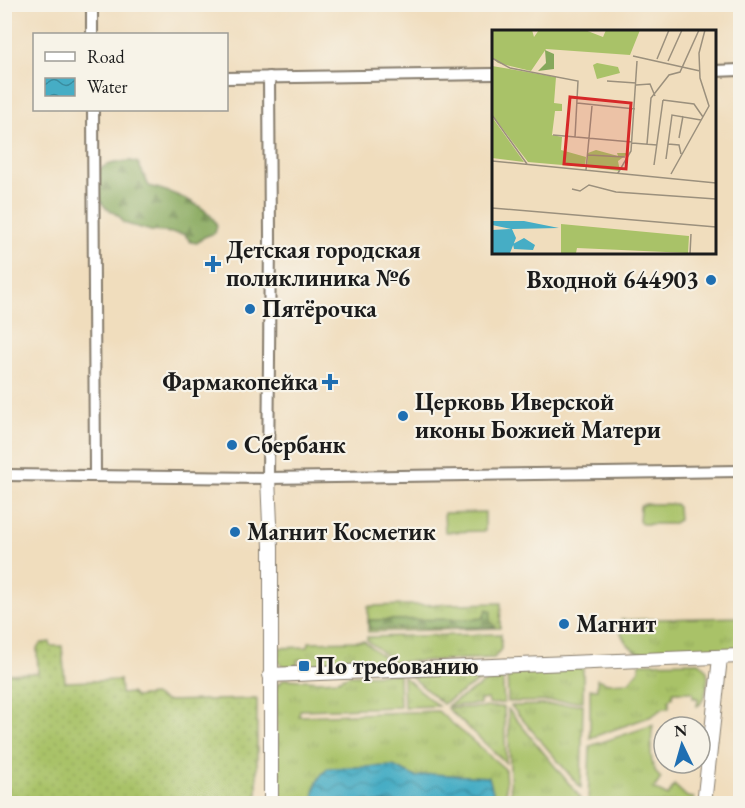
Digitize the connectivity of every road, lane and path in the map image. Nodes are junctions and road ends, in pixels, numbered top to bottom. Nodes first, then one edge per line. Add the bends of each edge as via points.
1 (92, 4) edge
2 (92, 33) edge
3 (741, 70) edge
4 (715, 71) edge
5 (492, 74) edge
6 (269, 77) junction
7 (228, 78) edge
8 (93, 111) edge
9 (741, 471) edge
10 (4, 475) edge
11 (95, 476) junction
12 (268, 478) junction
13 (741, 656) edge
14 (720, 657) junction
15 (270, 675) junction
16 (272, 804) edge
17 (704, 804) edge

1 - 2 street
3 - 4 street
5 - 6 street
6 - 7 street
6 - 12 street
8 - 11 street
9 - 12 street
10 - 11 street
11 - 12 street
12 - 15 street
13 - 14 street
14 - 15 street
14 - 17 street
15 - 16 street

